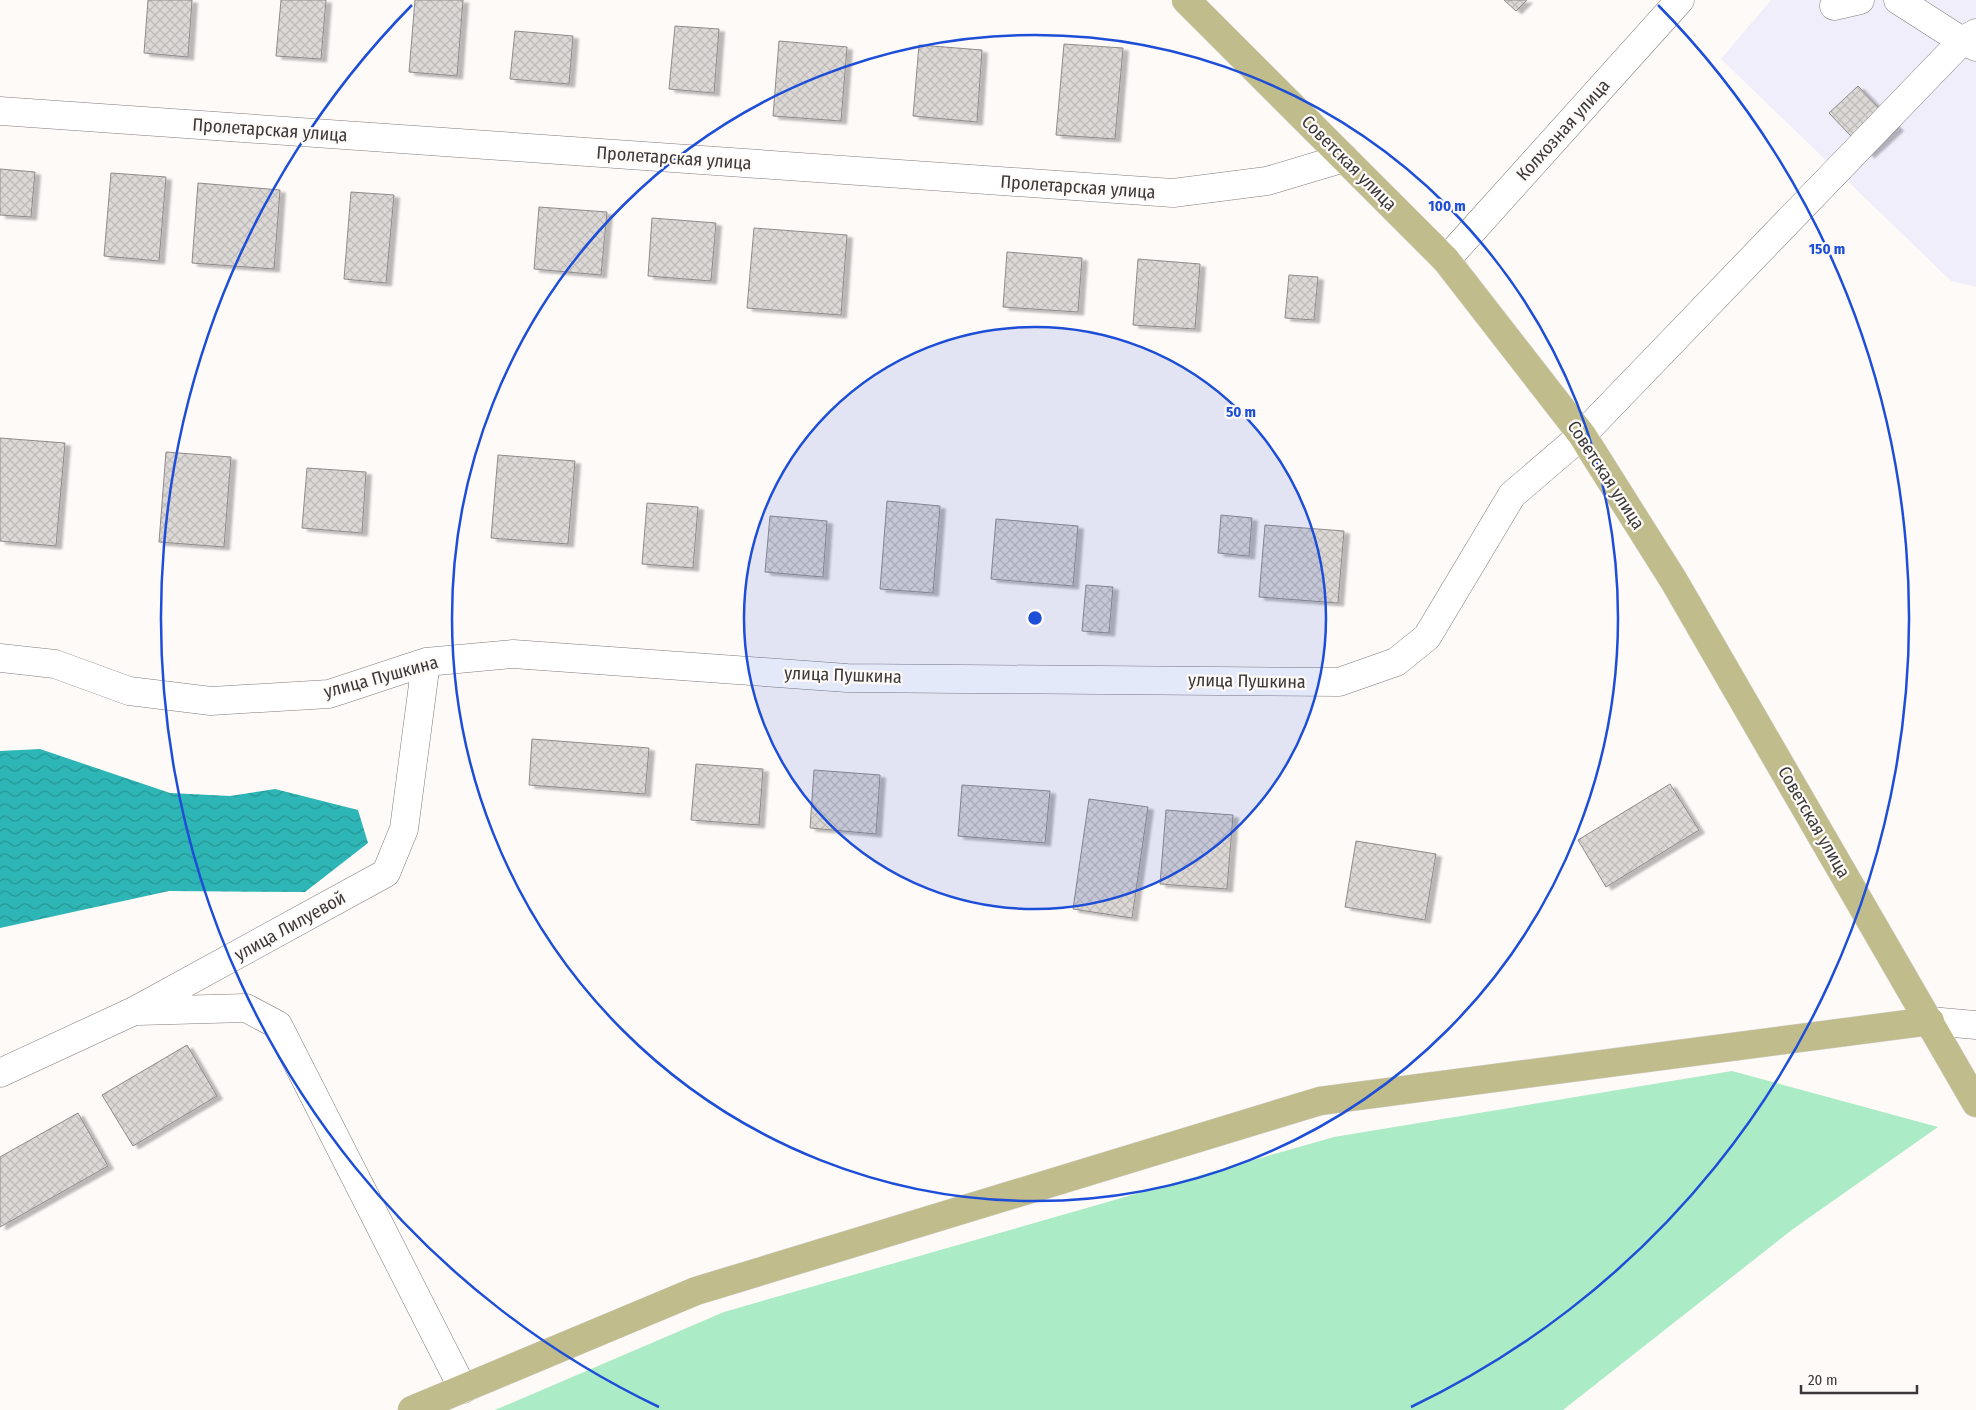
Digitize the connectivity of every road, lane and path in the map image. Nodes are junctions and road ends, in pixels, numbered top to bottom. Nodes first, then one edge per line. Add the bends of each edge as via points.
1 (1186, 0) edge
2 (1680, 0) edge
3 (1860, 0) edge
4 (1898, 0) edge
5 (1834, 6) dead end
6 (1971, 40) edge
7 (0, 111) edge
8 (1344, 158) junction
9 (1446, 260) junction
10 (1582, 435) junction
11 (0, 658) edge
12 (426, 662) junction
13 (134, 1011) junction
14 (1930, 1021) junction
15 (1976, 1025) edge
16 (0, 1073) edge
17 (1976, 1103) edge
18 (463, 1389) junction
19 (412, 1410) edge

1 - 8 main road, Советская улица
2 - 9 street, Колхозная улица
3 - 5 street
4 - 6 street
6 - 10 street, улица Пушкина
7 - 8 street, Пролетарская улица via 1173,193 1267,181
8 - 9 main road, Советская улица
9 - 10 main road, Советская улица
10 - 12 street, улица Пушкина via 1512,495 1427,637 1396,662 1339,682 847,678 513,654
10 - 14 main road, Советская улица via 1674,581
11 - 12 street, улица Пушкина via 55,664 129,692 211,701 329,694
12 - 13 street, улица Лилуевой via 404,829 386,873
13 - 16 street, улица Лилуевой
13 - 18 street via 246,1008 278,1025
14 - 15 street
14 - 17 main road, Советская улица
14 - 18 main road via 1320,1101 696,1291
18 - 19 main road

